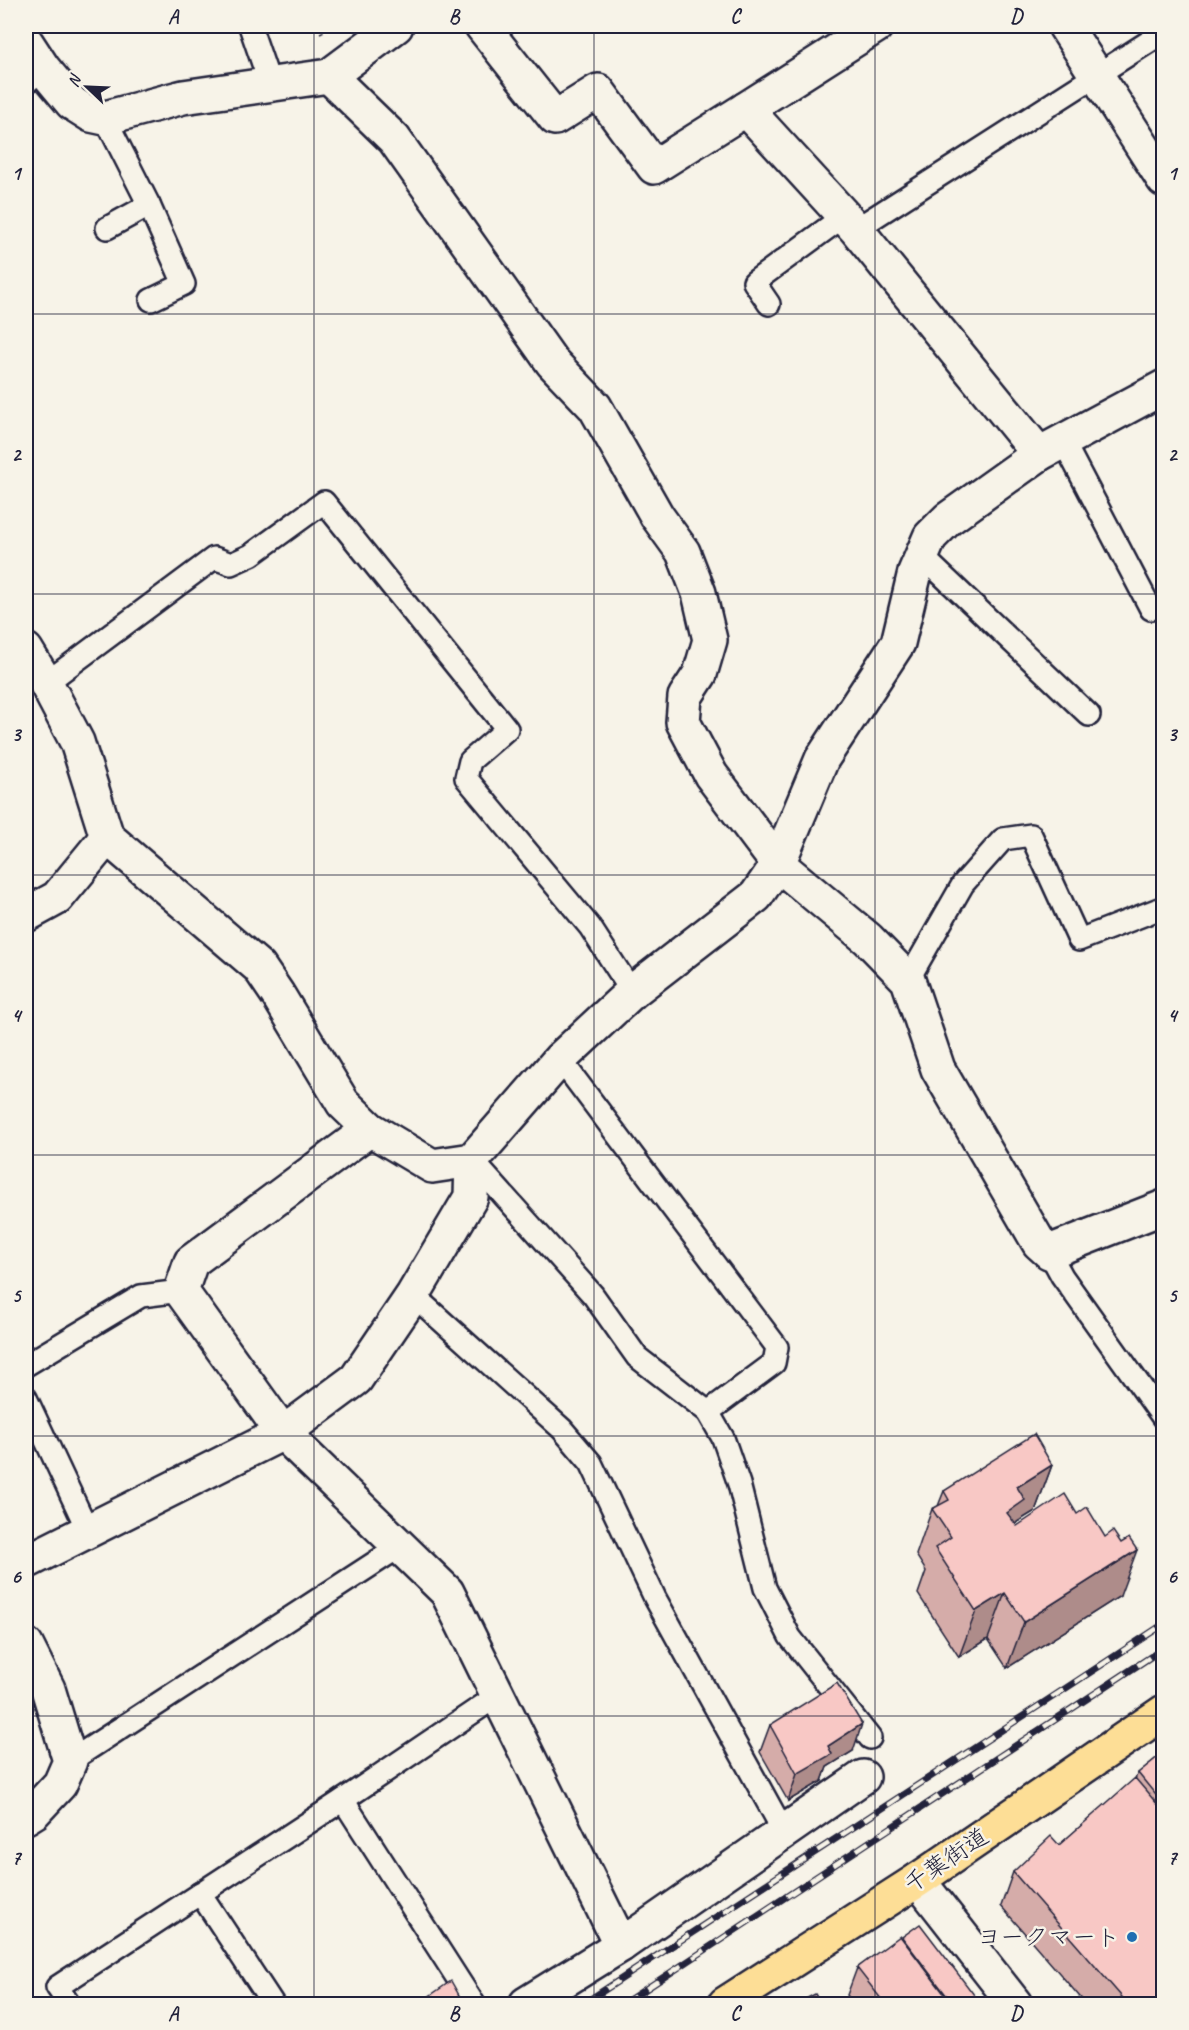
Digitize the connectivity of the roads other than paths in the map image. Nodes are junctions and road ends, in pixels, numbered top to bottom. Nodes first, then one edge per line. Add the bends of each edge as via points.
1 (250, 26) edge
2 (396, 26) edge
3 (482, 26) edge
4 (876, 26) edge
5 (1065, 26) edge
6 (1164, 32) edge
7 (31, 64) edge
8 (1096, 75) junction
9 (329, 76) junction
10 (270, 84) junction
11 (746, 109) junction
12 (105, 118) junction
13 (1164, 180) edge
14 (148, 205) junction
15 (850, 223) junction
16 (107, 228) dead end
17 (150, 300) dead end
18 (769, 304) dead end
19 (1164, 387) edge
20 (1051, 447) junction
21 (922, 555) junction
22 (1151, 609) dead end
23 (26, 650) edge
24 (46, 683) junction
25 (1089, 715) dead end
26 (107, 837) junction
27 (778, 864) junction
28 (1164, 907) edge
29 (26, 915) edge
30 (908, 980) junction
31 (632, 992) junction
32 (560, 1059) junction
33 (370, 1128) junction
34 (472, 1160) junction
35 (1164, 1207) edge
36 (1049, 1252) junction
37 (181, 1291) junction
38 (413, 1295) junction
39 (26, 1365) edge
40 (26, 1398) edge
41 (708, 1412) junction
42 (1164, 1419) edge
43 (283, 1433) junction
44 (88, 1531) junction
45 (399, 1547) junction
46 (26, 1562) edge
47 (26, 1645) edge
48 (497, 1696) junction
49 (1164, 1712) edge
50 (870, 1738) dead end
51 (70, 1761) junction
52 (863, 1778) dead end
53 (343, 1800) junction
54 (26, 1817) edge
55 (784, 1832) junction
56 (918, 1880) junction
57 (200, 1893) junction
58 (621, 1945) junction
59 (69, 2004) edge
60 (273, 2004) edge
61 (474, 2004) edge
62 (526, 2004) edge
63 (725, 2004) edge
64 (1015, 2004) edge

1 - 10 lane
2 - 9 street
3 - 11 street via 555,118 598,90 654,168
4 - 11 street
5 - 8 street
6 - 8 lane
7 - 12 street via 72,103 91,115
8 - 13 street
8 - 15 lane
9 - 10 street
9 - 27 street via 394,139 552,362 595,407 657,516 683,552 699,592 710,640 700,674 685,697 683,722 711,775
10 - 12 street via 183,97
11 - 15 street
12 - 14 lane
14 - 16 lane
14 - 17 lane via 184,284
15 - 18 lane via 754,282
15 - 20 street
19 - 20 street
20 - 21 street via 948,519 930,537
20 - 22 lane
21 - 25 lane
21 - 27 street via 898,643 822,759
23 - 24 street
24 - 26 street via 77,742
24 - 31 lane via 214,558 231,564 251,555 324,502 507,729 470,761 466,778 590,927
26 - 29 street via 57,898
26 - 33 street via 259,967 343,1103
27 - 30 street via 868,939
27 - 31 street via 756,896
28 - 30 lane via 1079,940 1031,835 1003,838 963,884
30 - 36 street via 938,1070 1039,1243
31 - 32 street
32 - 34 street
32 - 41 lane via 777,1347 774,1363
33 - 34 street via 432,1166
33 - 37 street via 190,1262
34 - 38 street via 471,1197
34 - 41 lane via 593,1295 637,1357
35 - 36 street
36 - 42 lane
37 - 39 lane via 141,1296
37 - 43 street
38 - 43 street via 356,1379
38 - 55 lane via 562,1430 591,1463 655,1598
40 - 44 lane
41 - 50 lane via 723,1438 739,1484 765,1588 790,1637
43 - 44 street
43 - 45 street
44 - 46 street
45 - 48 street via 447,1592
45 - 51 lane
47 - 51 street via 48,1689
48 - 53 lane
48 - 58 street
49 - 56 highway, 千葉街道
51 - 54 street via 60,1784
52 - 55 street
53 - 57 lane
53 - 61 lane
55 - 58 street
56 - 63 highway, 千葉街道
56 - 64 street
57 - 59 lane via 57,1987
57 - 60 lane
58 - 62 street

